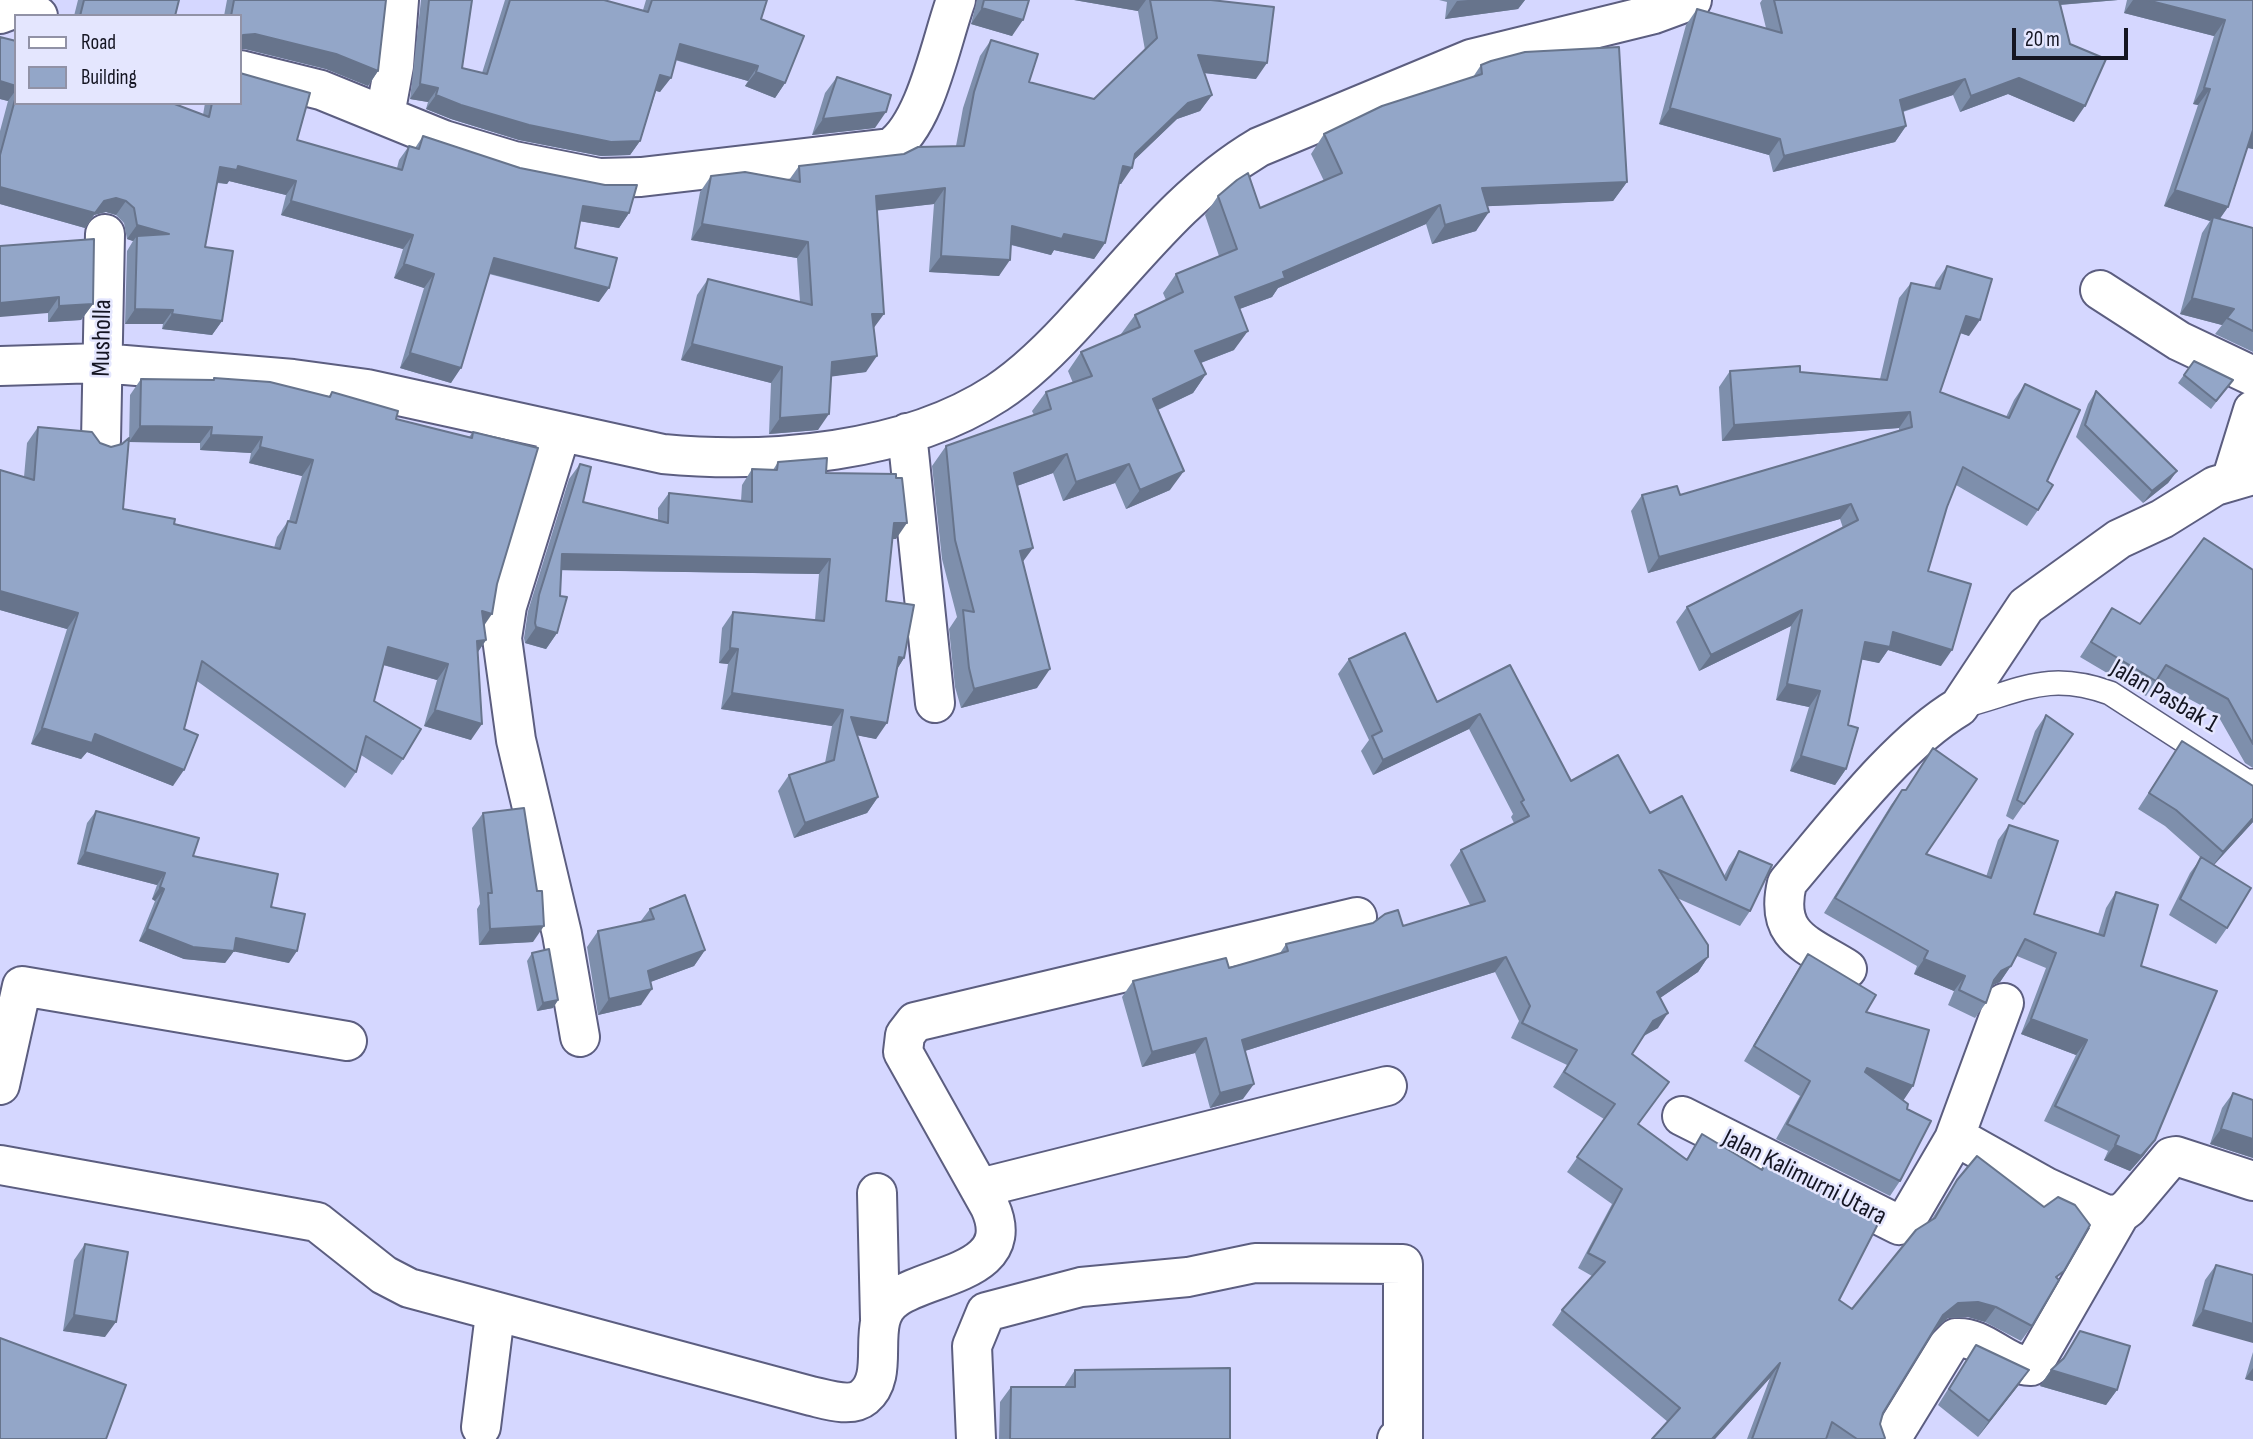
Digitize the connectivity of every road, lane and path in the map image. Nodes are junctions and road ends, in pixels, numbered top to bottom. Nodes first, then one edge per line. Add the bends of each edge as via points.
1 (5, 0) edge
2 (399, 0) edge
3 (956, 0) edge
4 (1692, 0) edge
5 (0, 14) edge
6 (32, 14) edge
7 (242, 70) edge
8 (385, 115) junction
9 (105, 234) dead end
10 (2100, 290) dead end
11 (102, 363) junction
12 (0, 366) edge
13 (2253, 376) edge
14 (561, 432) junction
15 (907, 433) junction
16 (101, 441) edge
17 (2245, 452) edge
18 (935, 703) dead end
19 (1959, 707) junction
20 (2253, 781) edge
21 (1357, 916) dead end
22 (1847, 970) dead end
23 (2004, 1003) dead end
24 (580, 1037) dead end
25 (347, 1041) dead end
26 (0, 1085) edge
27 (1387, 1086) dead end
28 (1682, 1116) dead end
29 (1955, 1139) junction
30 (0, 1165) edge
31 (2253, 1181) edge
32 (980, 1188) junction
33 (877, 1193) dead end
34 (2120, 1214) junction
35 (495, 1314) junction
36 (880, 1319) junction
37 (481, 1427) dead end
38 (976, 1439) edge
39 (1397, 1439) edge
40 (1891, 1439) edge

1 - 5 street
2 - 8 street
3 - 8 street via 916,121 903,140 890,148 599,178 474,150
4 - 15 street via 1644,17 1471,59 1259,147 1180,206 1028,369 968,409
5 - 6 street via 16,8
7 - 8 street via 321,90
9 - 11 street, Musholla
10 - 13 street via 2179,341
11 - 12 street
11 - 14 street via 367,389
11 - 16 street, Musholla
14 - 15 street via 663,454 713,459 818,451
14 - 24 street via 506,606 502,638 516,740 562,934
15 - 18 street
17 - 19 street via 2215,486 2119,539 2026,606
19 - 20 lane, Jalan Pasbak 1 via 2050,681 2090,686 2110,693 2246,781
19 - 22 street via 1871,784 1787,883 1784,920 1798,939
21 - 32 street via 915,1022 905,1035 903,1052
23 - 29 street
25 - 26 street via 22,986
27 - 32 street
28 - 29 street, Jalan Kalimurni Utara via 1899,1225 1906,1221
29 - 34 street via 2107,1215
30 - 35 street via 317,1222 384,1275 409,1288
31 - 34 street via 2171,1157
32 - 36 street via 996,1221 992,1246 963,1271 896,1297
33 - 36 street
34 - 40 street via 2031,1366 1956,1338
35 - 36 street via 840,1401 865,1397 873,1382
35 - 37 street
38 - 39 street via 972,1346 986,1312 1081,1287 1188,1276 1255,1263 1403,1264 1404,1438

